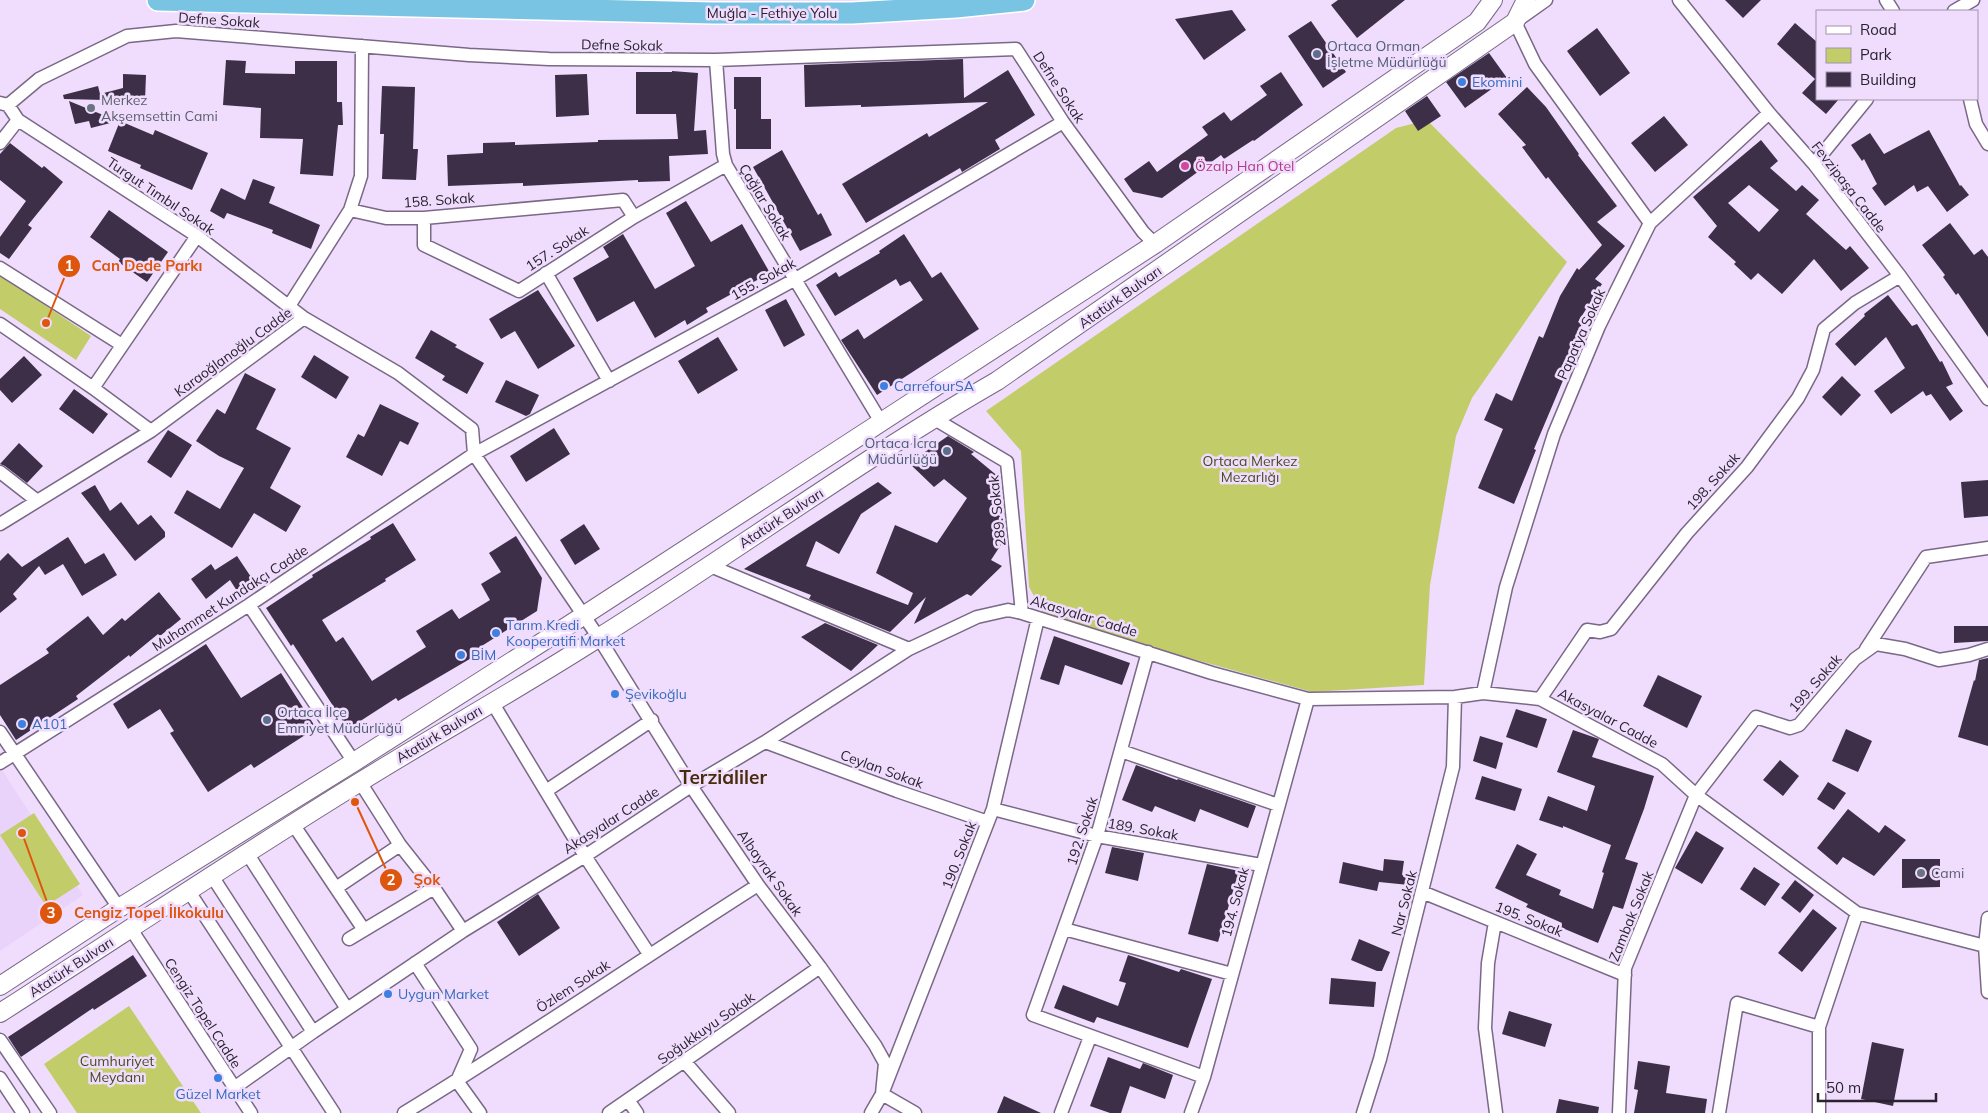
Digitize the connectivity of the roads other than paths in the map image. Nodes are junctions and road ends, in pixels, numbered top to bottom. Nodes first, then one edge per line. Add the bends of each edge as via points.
1 (158, 0) edge
2 (1024, 0) edge
3 (1493, 0) edge
4 (1526, 0) edge
5 (1546, 0) edge
6 (1679, 0) edge
7 (1972, 0) edge
8 (1956, 10) edge
9 (1515, 22) junction
10 (362, 46) junction
11 (716, 60) junction
12 (1866, 100) edge
13 (1970, 100) edge
14 (4, 104) edge
15 (1769, 113) junction
16 (1988, 117) edge
17 (18, 120) junction
18 (1063, 122) junction
19 (1976, 124) junction
20 (0, 143) edge
21 (1988, 144) edge
22 (1814, 164) junction
23 (726, 166) junction
24 (350, 210) junction
25 (634, 217) junction
26 (424, 218) junction
27 (1650, 224) junction
28 (197, 236) junction
29 (1155, 244) junction
30 (0, 268) edge
31 (546, 273) junction
32 (1900, 276) junction
33 (794, 280) junction
34 (288, 306) junction
35 (304, 318) junction
36 (0, 324) edge
37 (122, 344) junction
38 (609, 381) junction
39 (93, 388) junction
40 (1988, 399) edge
41 (933, 418) junction
42 (881, 422) junction
43 (151, 431) junction
44 (474, 454) junction
45 (0, 472) edge
46 (36, 500) junction
47 (0, 524) edge
48 (1988, 548) edge
49 (708, 566) junction
50 (249, 604) junction
51 (1022, 613) junction
52 (583, 616) junction
53 (1038, 618) junction
54 (599, 638) junction
55 (909, 649) junction
56 (1988, 649) edge
57 (1148, 652) junction
58 (1864, 653) junction
59 (1483, 693) junction
60 (1455, 697) junction
61 (1308, 699) junction
62 (1540, 699) junction
63 (492, 702) junction
64 (652, 720) junction
65 (0, 732) edge
66 (766, 742) junction
67 (1121, 751) junction
68 (15, 753) junction
69 (354, 762) junction
70 (0, 763) edge
71 (360, 782) junction
72 (691, 786) junction
73 (546, 791) junction
74 (1696, 795) junction
75 (1278, 805) junction
76 (993, 809) junction
77 (988, 822) junction
78 (293, 824) junction
79 (1097, 836) junction
80 (400, 845) junction
81 (247, 853) junction
82 (585, 856) junction
83 (1261, 865) junction
84 (212, 876) junction
85 (758, 885) junction
86 (336, 888) junction
87 (434, 888) junction
88 (188, 890) junction
89 (1422, 892) junction
90 (119, 908) junction
91 (1856, 913) junction
92 (1494, 922) junction
93 (1987, 927) edge
94 (131, 929) junction
95 (1064, 929) junction
96 (364, 930) junction
97 (463, 931) junction
98 (350, 939) dead end
99 (1985, 946) junction
100 (649, 954) junction
101 (415, 963) junction
102 (820, 967) junction
103 (1232, 974) junction
104 (1625, 975) junction
105 (0, 986) edge
106 (1988, 992) edge
107 (347, 1009) junction
108 (0, 1013) edge
109 (1818, 1027) junction
110 (313, 1032) junction
111 (1090, 1036) junction
112 (0, 1040) edge
113 (291, 1048) junction
114 (685, 1062) junction
115 (23, 1074) junction
116 (1204, 1077) junction
117 (457, 1081) junction
118 (3, 1082) edge
119 (234, 1088) junction
120 (882, 1094) junction
121 (628, 1100) junction
122 (23, 1113) edge
123 (50, 1113) edge
124 (251, 1113) edge
125 (334, 1113) edge
126 (404, 1113) edge
127 (480, 1113) edge
128 (609, 1113) edge
129 (637, 1113) edge
130 (729, 1113) edge
131 (871, 1113) edge
132 (915, 1113) edge
133 (1062, 1113) edge
134 (1191, 1113) edge
135 (1363, 1113) edge
136 (1496, 1113) edge
137 (1619, 1113) edge
138 (1719, 1113) edge
139 (1819, 1113) edge

1 - 2 highway, Muğla - Fethiye Yolu via 852,13
3 - 29 main road, Atatürk Bulvarı via 1477,22
4 - 9 main road
5 - 9 street, Atatürk Bulvarı
6 - 15 street, Fevzipaşa Cadde
7 - 8 street
9 - 27 street via 1535,64
9 - 41 main road, Atatürk Bulvarı via 998,382
10 - 11 street, Defne Sokak via 531,58
10 - 14 street, Defne Sokak via 176,31 127,36 39,79
10 - 24 street via 361,176
11 - 18 street, Defne Sokak via 1016,49
11 - 23 street, Çağlar Sokak
12 - 22 street
13 - 19 street
14 - 17 street, Turgut Tımbıl Sokak
15 - 22 street, Fevzipaşa Cadde
15 - 27 street
16 - 19 street
17 - 20 street
17 - 28 street, Turgut Tımbıl Sokak
18 - 29 street, Defne Sokak
18 - 33 street, 155. Sokak
19 - 21 street
22 - 32 street, Fevzipaşa Cadde
23 - 25 street, 157. Sokak
23 - 33 street, Çağlar Sokak
24 - 26 street, 158. Sokak via 386,218
24 - 34 street
25 - 26 street, 158. Sokak via 623,200
25 - 31 street, 157. Sokak
26 - 31 street, 157. Sokak via 424,245 519,291
27 - 59 street, Papatya Sokak via 1599,326 1554,434 1506,587
28 - 34 street, Turgut Tımbıl Sokak
28 - 37 street
29 - 42 main road, Atatürk Bulvarı
30 - 37 street
31 - 38 street
32 - 40 street, Fevzipaşa Cadde
32 - 62 street, 198. Sokak via 1855,302 1824,329 1813,370 1802,391 1753,459 1687,533 1611,629 1600,632 1587,630
33 - 38 street, 155. Sokak
33 - 42 street, Çağlar Sokak
34 - 35 street, Turgut Tımbıl Sokak
35 - 43 street, Karaoğlanoğlu Cadde
35 - 44 street, Karaoğlanoğlu Cadde via 398,373 472,429
36 - 39 street
37 - 39 street
38 - 44 street, 155. Sokak
39 - 43 street
41 - 49 main road, Atatürk Bulvarı
41 - 51 street, 289. Sokak via 1007,462
42 - 52 main road, Atatürk Bulvarı
43 - 46 street, Karaoğlanoğlu Cadde
44 - 50 street, Muhammet Kundakçı Cadde
44 - 52 street, Karaoğlanoğlu Cadde
45 - 46 street
46 - 47 street, Karaoğlanoğlu Cadde
48 - 58 street via 1926,557
49 - 54 main road, Atatürk Bulvarı
49 - 55 street
50 - 68 street, Muhammet Kundakçı Cadde
50 - 69 street
51 - 53 street, Akasyalar Cadde
51 - 55 street, Akasyalar Cadde via 1008,610 977,617
52 - 54 street, Karaoğlanoğlu Cadde
52 - 69 main road, Atatürk Bulvarı
53 - 57 street, Akasyalar Cadde
53 - 76 street, 190. Sokak
54 - 63 main road, Atatürk Bulvarı
54 - 64 street, Albayrak Sokak
55 - 66 street, Akasyalar Cadde
56 - 58 street, 199. Sokak via 1939,660 1876,644
57 - 61 street, Akasyalar Cadde
57 - 67 street, 192. Sokak
58 - 74 street, 199. Sokak via 1855,659 1799,724 1790,728 1756,717
59 - 60 street, Akasyalar Cadde
59 - 62 street, Akasyalar Cadde
60 - 61 street, Akasyalar Cadde
60 - 89 street, Nar Sokak via 1453,767
61 - 75 street, 194. Sokak
62 - 74 street, Akasyalar Cadde via 1662,764
63 - 71 main road, Atatürk Bulvarı
63 - 73 street
64 - 72 street, Albayrak Sokak
64 - 73 street
65 - 68 street
66 - 72 street, Akasyalar Cadde
66 - 77 street, Ceylan Sokak
67 - 75 street
67 - 79 street, 192. Sokak
68 - 70 street, Muhammet Kundakçı Cadde
68 - 90 street
69 - 90 main road, Atatürk Bulvarı
71 - 78 main road, Atatürk Bulvarı
71 - 80 street
72 - 82 street, Akasyalar Cadde
72 - 85 street, Albayrak Sokak
73 - 82 street
74 - 91 street, Akasyalar Cadde
74 - 104 street, Zambak Sokak via 1625,968
75 - 83 street, 194. Sokak
76 - 77 street, 190. Sokak
76 - 79 street, 189. Sokak
77 - 120 street, 190. Sokak
78 - 81 main road, Atatürk Bulvarı
78 - 86 street
79 - 83 street, 189. Sokak
79 - 95 street, 192. Sokak
80 - 86 street
80 - 87 street
81 - 84 main road, Atatürk Bulvarı
81 - 107 street
82 - 97 street, Akasyalar Cadde
82 - 100 street
83 - 103 street, 194. Sokak
84 - 88 main road, Atatürk Bulvarı
84 - 110 street
85 - 100 street, Özlem Sokak
85 - 102 street, Albayrak Sokak
86 - 96 street
87 - 96 street
87 - 97 street
88 - 94 main road, Atatürk Bulvarı
88 - 113 street
89 - 92 street, 195. Sokak
89 - 135 street, Nar Sokak
90 - 105 main road, Atatürk Bulvarı
91 - 99 street, Akasyalar Cadde
91 - 109 street
92 - 104 street, 195. Sokak
92 - 136 street via 1488,963 1485,1028
93 - 99 street
94 - 108 main road, Atatürk Bulvarı
94 - 119 street, Cengiz Topel Cadde
95 - 103 street
95 - 111 street, 192. Sokak via 1033,1015
96 - 98 street
97 - 101 street, Akasyalar Cadde
99 - 106 street
100 - 117 street, Özlem Sokak
101 - 107 street, Akasyalar Cadde
101 - 117 street via 472,1049
102 - 114 street, Soğukkuyu Sokak
102 - 120 street, Albayrak Sokak via 885,1064
103 - 116 street, 194. Sokak
104 - 137 street, Zambak Sokak
107 - 110 street, Akasyalar Cadde
109 - 138 street via 1737,1003
109 - 139 street
110 - 113 street, Akasyalar Cadde
111 - 116 street
111 - 133 street
112 - 115 street
113 - 119 street, Akasyalar Cadde
113 - 125 street
114 - 121 street, Soğukkuyu Sokak
114 - 130 street
115 - 118 street
115 - 123 street
116 - 134 street, 194. Sokak
117 - 126 street, Özlem Sokak
117 - 127 street
118 - 122 street
119 - 124 street, Cengiz Topel Cadde
120 - 131 street, 190. Sokak
120 - 132 street
121 - 128 street, Soğukkuyu Sokak
121 - 129 street

